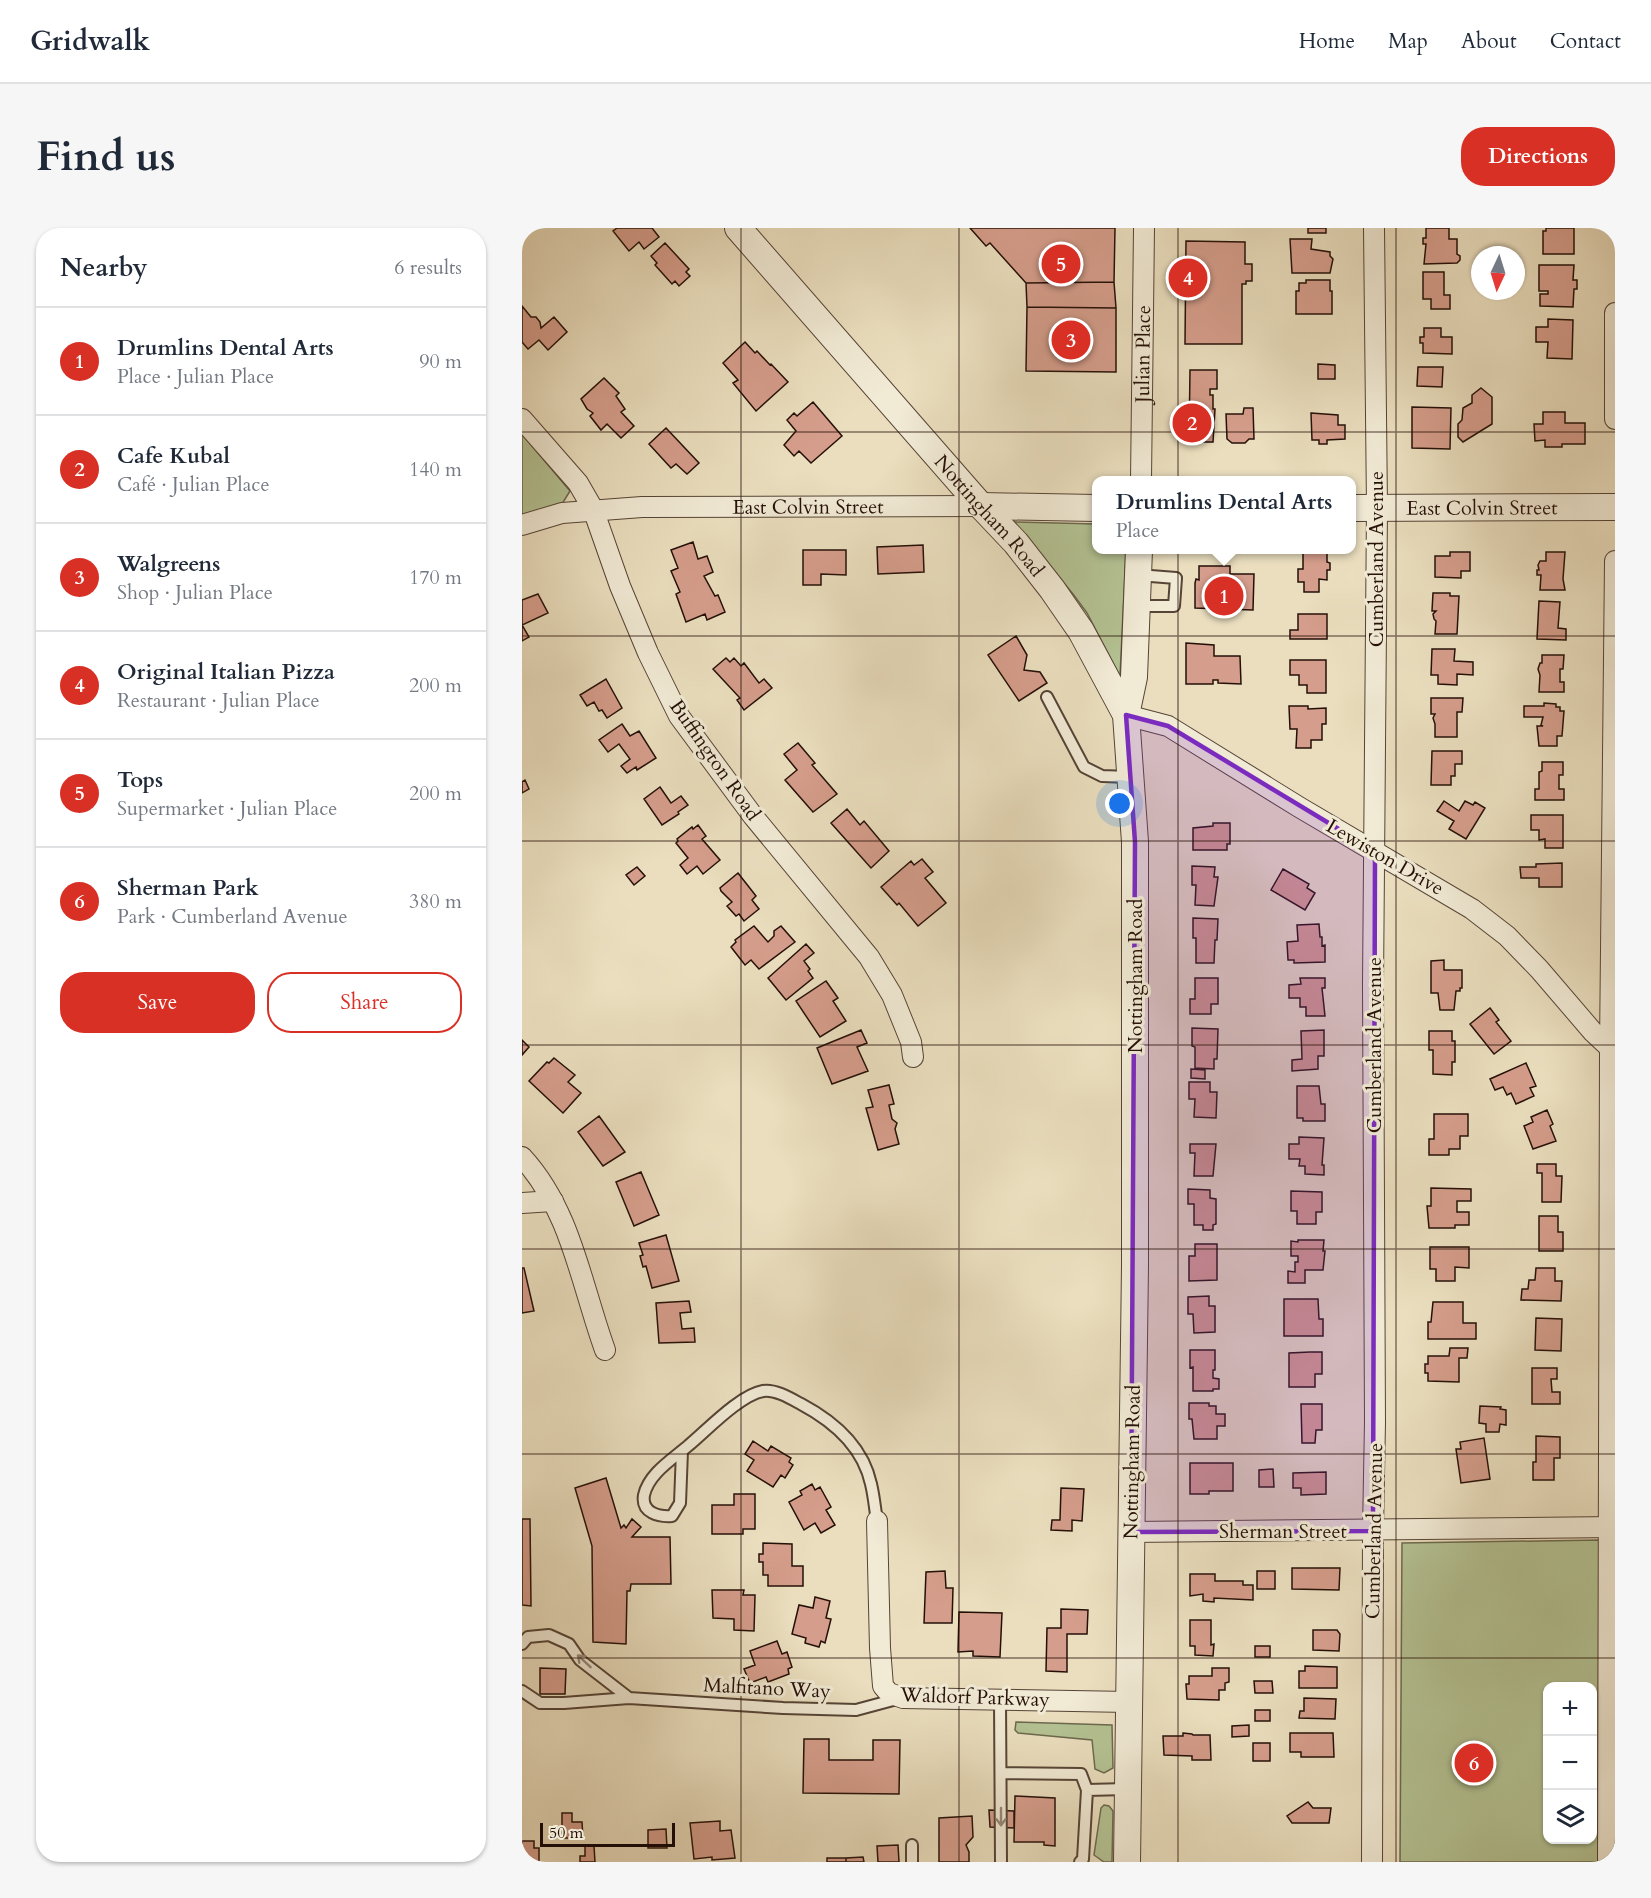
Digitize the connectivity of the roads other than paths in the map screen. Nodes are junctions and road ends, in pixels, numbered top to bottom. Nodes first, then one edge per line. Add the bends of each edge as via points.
1 (738, 228) edge
2 (1144, 228) edge
3 (1374, 228) edge
4 (1615, 313) edge
5 (522, 419) edge
6 (1615, 419) edge
7 (1141, 476) edge
8 (981, 506) junction
9 (1615, 507) edge
10 (1092, 508) edge
11 (1356, 508) edge
12 (1377, 508) junction
13 (593, 509) junction
14 (522, 525) edge
15 (1139, 554) edge
16 (1615, 561) edge
17 (1138, 575) junction
18 (1137, 606) junction
19 (1047, 697) dead end
20 (1126, 715) junction
21 (1130, 777) junction
22 (1375, 851) junction
23 (1610, 1048) junction
24 (913, 1057) dead end
25 (522, 1157) edge
26 (553, 1201) junction
27 (522, 1203) edge
28 (605, 1350) dead end
29 (682, 1450) junction
30 (877, 1521) joint
31 (1612, 1527) edge
32 (1373, 1531) junction
33 (1131, 1532) junction
34 (522, 1644) edge
35 (522, 1691) edge
36 (629, 1698) junction
37 (903, 1698) junction
38 (1000, 1700) junction
39 (1129, 1702) junction
40 (1001, 1773) junction
41 (1087, 1790) junction
42 (1127, 1790) junction
43 (912, 1845) dead end
44 (912, 1862) edge
45 (1001, 1862) edge
46 (1080, 1862) edge
47 (1127, 1862) edge
48 (1372, 1862) edge
49 (1608, 1862) edge

1 - 8 street, Nottingham Road
2 - 7 street, Julian Place
3 - 12 street, Cumberland Avenue
4 - 6 street
5 - 13 street, Buffington Road via 578,483
8 - 10 street, East Colvin Street
8 - 13 street, East Colvin Street
8 - 20 street, Nottingham Road via 1058,597
9 - 12 street, East Colvin Street
11 - 12 street, East Colvin Street
12 - 22 street, Cumberland Avenue
13 - 14 street, East Colvin Street
13 - 24 street, Buffington Road via 620,586 679,716 753,816 869,957 892,995
15 - 17 street
16 - 23 street
17 - 18 street
17 - 18 lane via 1176,578 1174,606
18 - 20 street via 1134,677
19 - 21 lane via 1084,767 1102,776
20 - 21 street, Nottingham Road
20 - 22 street, Lewiston Drive via 1168,726
21 - 33 street, Nottingham Road via 1135,842
22 - 23 street, Lewiston Drive via 1472,909 1507,936
22 - 32 street, Cumberland Avenue
23 - 31 street
25 - 26 street
26 - 27 street
26 - 28 street via 571,1241
29 - 29 lane via 653,1476 644,1496 645,1506 660,1517 672,1516 680,1503
29 - 30 lane via 739,1402 763,1391 784,1395 817,1412 844,1434 871,1482
30 - 37 street, Waldorf Parkway via 883,1686
31 - 32 street, Sherman Street
31 - 49 street
32 - 33 street, Sherman Street
32 - 48 street, Cumberland Avenue
33 - 39 street, Nottingham Road
36 -> 34 lane via 580,1660 569,1644 549,1635 528,1637
35 - 36 lane, Malfitano Way via 540,1703
36 - 37 lane, Malfitano Way via 856,1710
37 - 38 street, Waldorf Parkway
38 - 39 street, Waldorf Parkway
38 - 40 lane
39 - 42 street, Nottingham Road
40 - 41 lane via 1081,1774
40 -> 45 lane
41 - 42 lane
41 - 46 lane
42 - 47 street, Nottingham Road
43 - 44 lane

